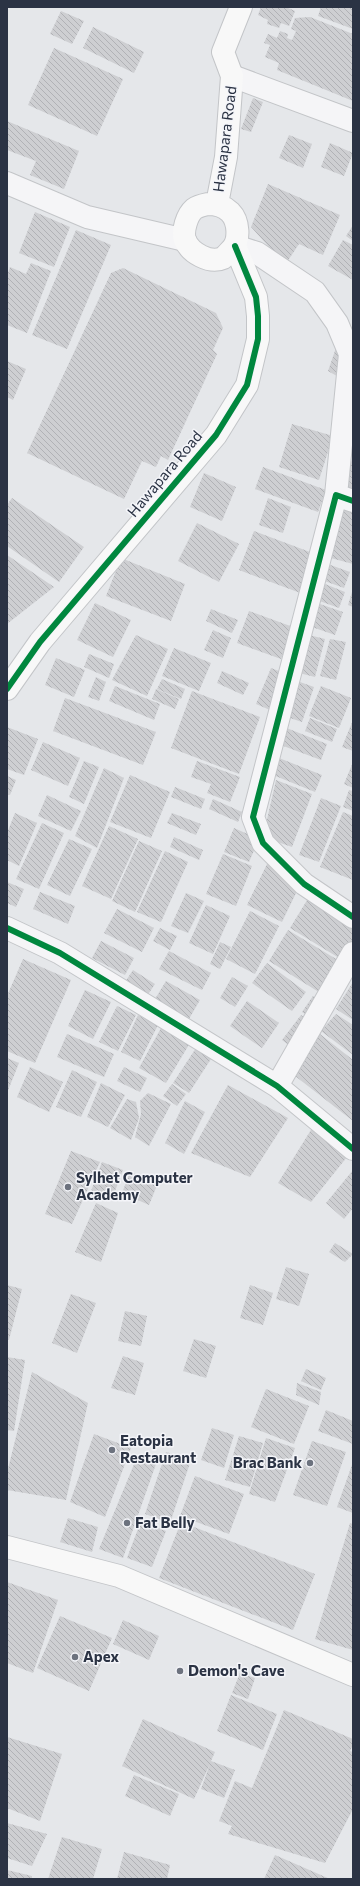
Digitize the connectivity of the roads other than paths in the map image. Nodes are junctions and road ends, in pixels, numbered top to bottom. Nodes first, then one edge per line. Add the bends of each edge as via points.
1 (241, 7) edge
2 (232, 76) junction
3 (353, 121) edge
4 (7, 183) edge
5 (217, 204) junction
6 (185, 240) junction
7 (235, 246) junction
8 (345, 498) edge
9 (7, 689) edge
10 (353, 917) edge
11 (7, 928) edge
12 (353, 953) edge
13 (277, 1086) junction
14 (353, 1149) edge
15 (7, 1547) edge
16 (353, 1675) edge

1 - 2 street, Hawapara Road via 224,52
2 - 3 street
2 - 5 street, Hawapara Road via 226,157
4 - 6 street via 87,217
5 - 6 street via 200,206 193,210 184,228
5 - 7 street via 231,213 238,232
6 - 7 street via 194,253 204,258 224,258
7 - 8 street via 257,253 315,292 337,323 350,354
7 - 9 street, Hawapara Road via 256,297 258,316 258,339 247,385 216,434 40,642
8 - 10 street via 253,816 263,843 304,884
11 - 13 street via 60,953
12 - 13 street
13 - 14 street
15 - 16 street via 120,1576

